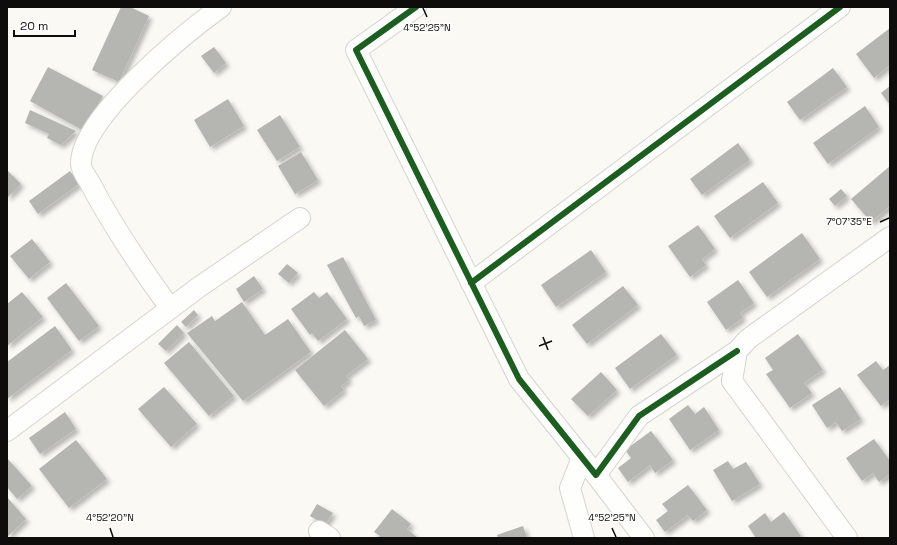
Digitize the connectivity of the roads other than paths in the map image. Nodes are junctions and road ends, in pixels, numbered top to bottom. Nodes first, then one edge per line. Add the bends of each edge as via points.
1 (221, 7) edge
2 (416, 7) edge
3 (840, 7) edge
4 (300, 218) dead end
5 (890, 237) edge
6 (471, 283) junction
7 (170, 308) junction
8 (737, 351) junction
9 (7, 431) edge
10 (582, 458) junction
11 (596, 476) junction
12 (584, 538) edge
13 (644, 538) edge
14 (847, 538) edge

1 - 7 street via 194,27 125,90 84,146 81,166 97,197
2 - 6 street via 356,50
3 - 6 street
4 - 7 street
5 - 8 street via 748,339
6 - 10 street via 519,380
7 - 9 street
8 - 11 street via 639,416
8 - 14 street via 732,381
10 - 11 street
10 - 12 street via 570,488
11 - 13 street

